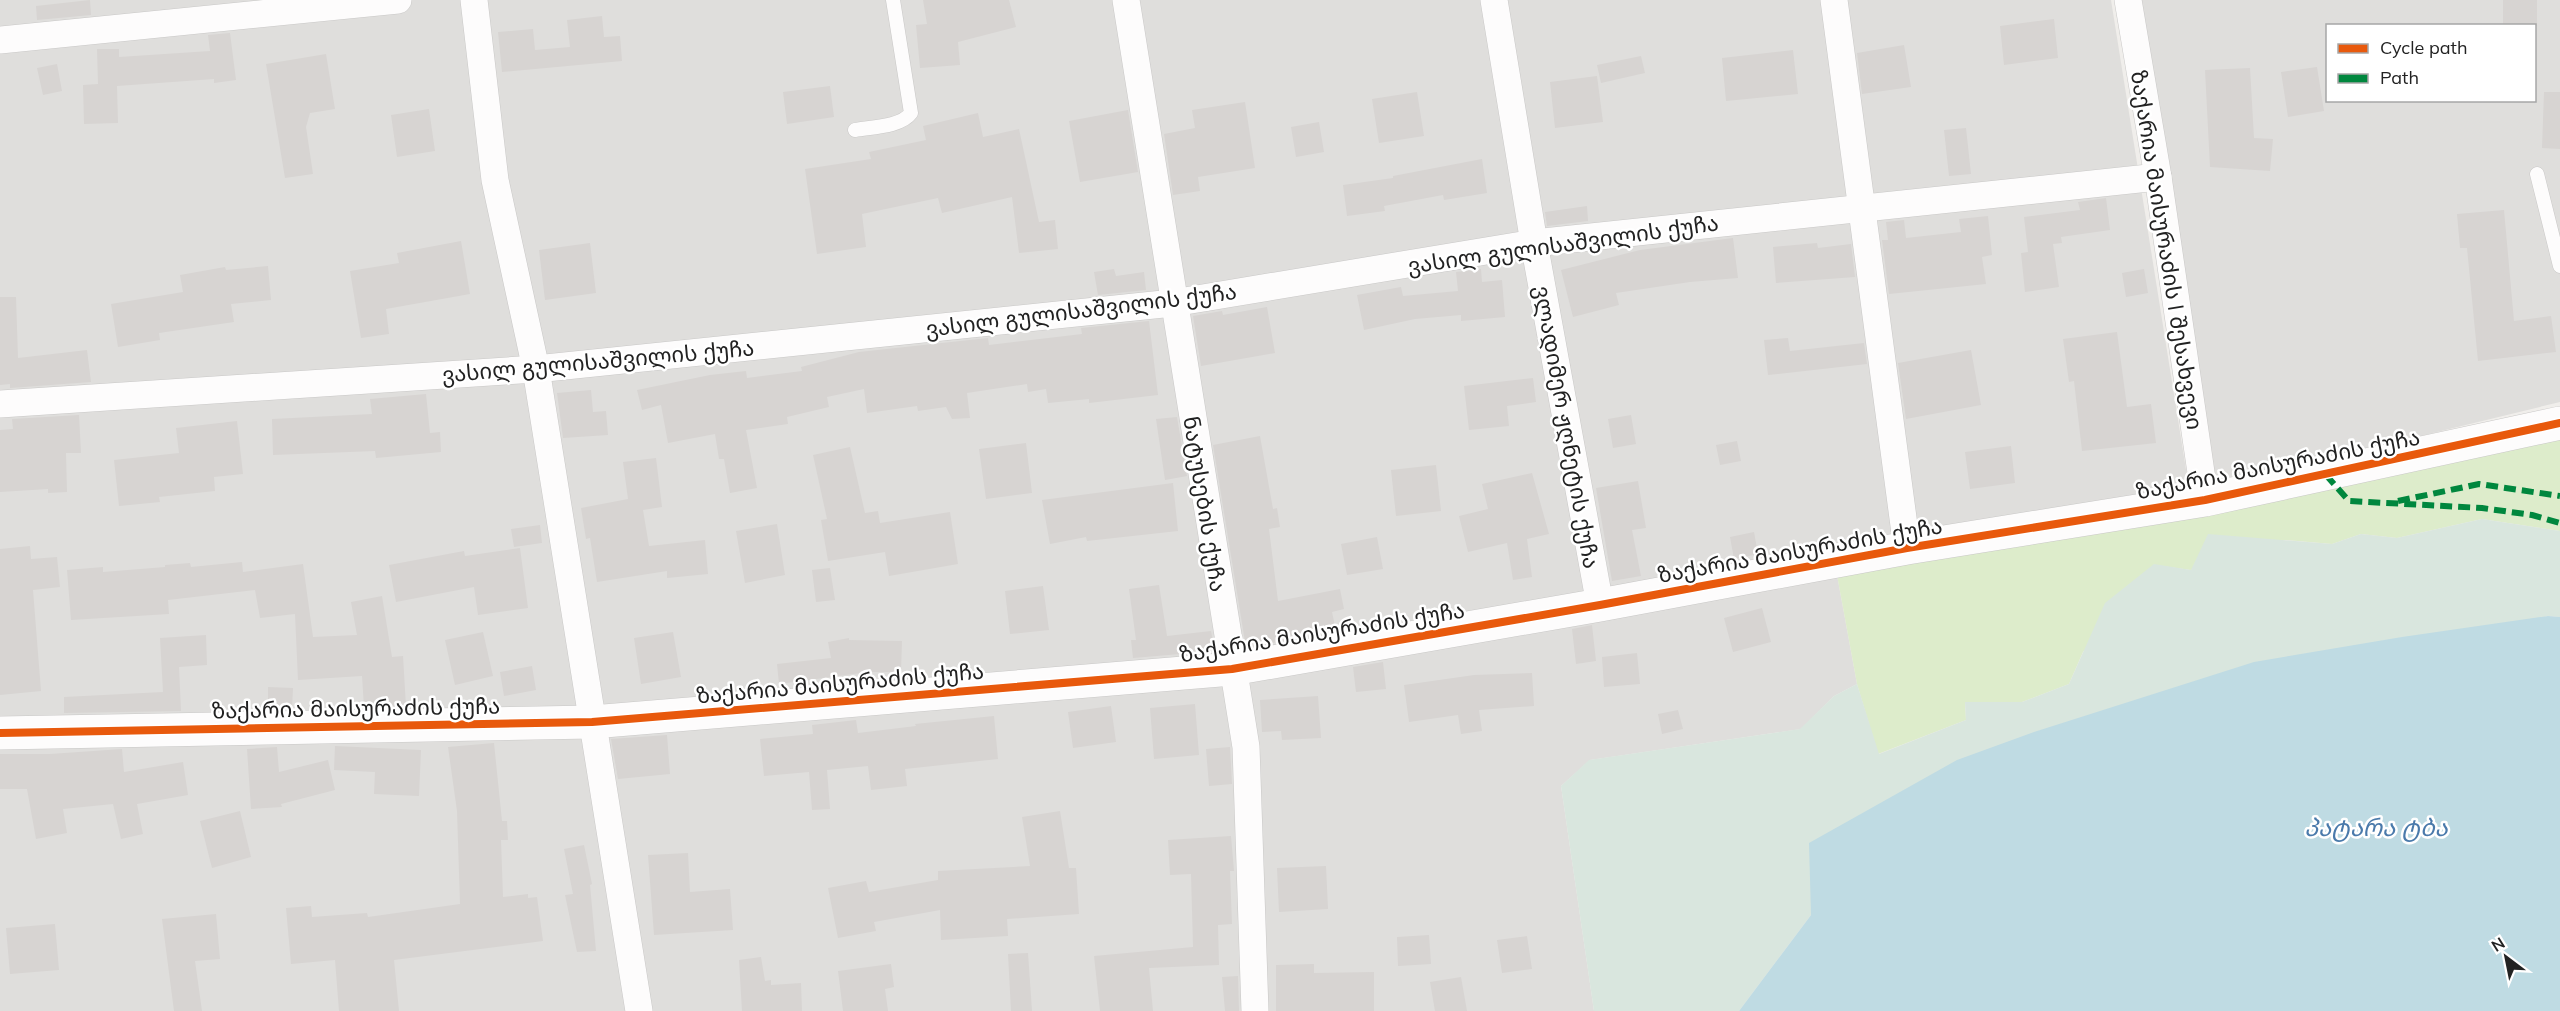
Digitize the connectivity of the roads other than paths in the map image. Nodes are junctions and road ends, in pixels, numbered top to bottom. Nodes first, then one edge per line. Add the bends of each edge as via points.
1 (398, 0) edge
2 (474, 0) edge
3 (892, 0) edge
4 (1126, 0) edge
5 (1494, 0) edge
6 (1834, 0) edge
7 (2128, 0) edge
8 (0, 40) edge
9 (855, 130) dead end
10 (2537, 174) dead end
11 (2158, 177) junction
12 (1861, 207) junction
13 (1534, 243) junction
14 (2560, 266) edge
15 (1173, 303) junction
16 (536, 369) junction
17 (0, 404) edge
18 (2560, 423) edge
19 (2205, 500) junction
20 (1908, 548) junction
21 (1600, 605) junction
22 (1232, 669) junction
23 (592, 722) junction
24 (0, 733) edge
25 (639, 1011) edge
26 (1255, 1011) edge

1 - 8 street
2 - 16 street via 495,180
3 - 9 lane via 911,113 898,122
4 - 15 street, ნატუსების ქუჩა
5 - 13 street, ვლადიმერ ჟღნეტის ქუჩა
6 - 12 street
7 - 11 street, ზაქარია მაისურაძის I შესახვევი
10 - 14 lane
11 - 12 street, ვასილ გულისაშვილის ქუჩა
11 - 19 street, ზაქარია მაისურაძის I შესახვევი
12 - 13 street, ვასილ გულისაშვილის ქუჩა
12 - 20 street
13 - 15 street, ვასილ გულისაშვილის ქუჩა
13 - 21 street, ვლადიმერ ჟღნეტის ქუჩა
15 - 16 street, ვასილ გულისაშვილის ქუჩა
15 - 22 street, ნატუსების ქუჩა
16 - 17 street, ვასილ გულისაშვილის ქუჩა
16 - 23 street
18 - 19 street, ზაქარია მაისურაძის ქუჩა
19 - 20 street, ზაქარია მაისურაძის ქუჩა
20 - 21 street, ზაქარია მაისურაძის ქუჩა
21 - 22 street, ზაქარია მაისურაძის ქუჩა
22 - 23 street, ზაქარია მაისურაძის ქუჩა
22 - 26 street, ნატუსების ქუჩა via 1246,747
23 - 24 street, ზაქარია მაისურაძის ქუჩა
23 - 25 street

